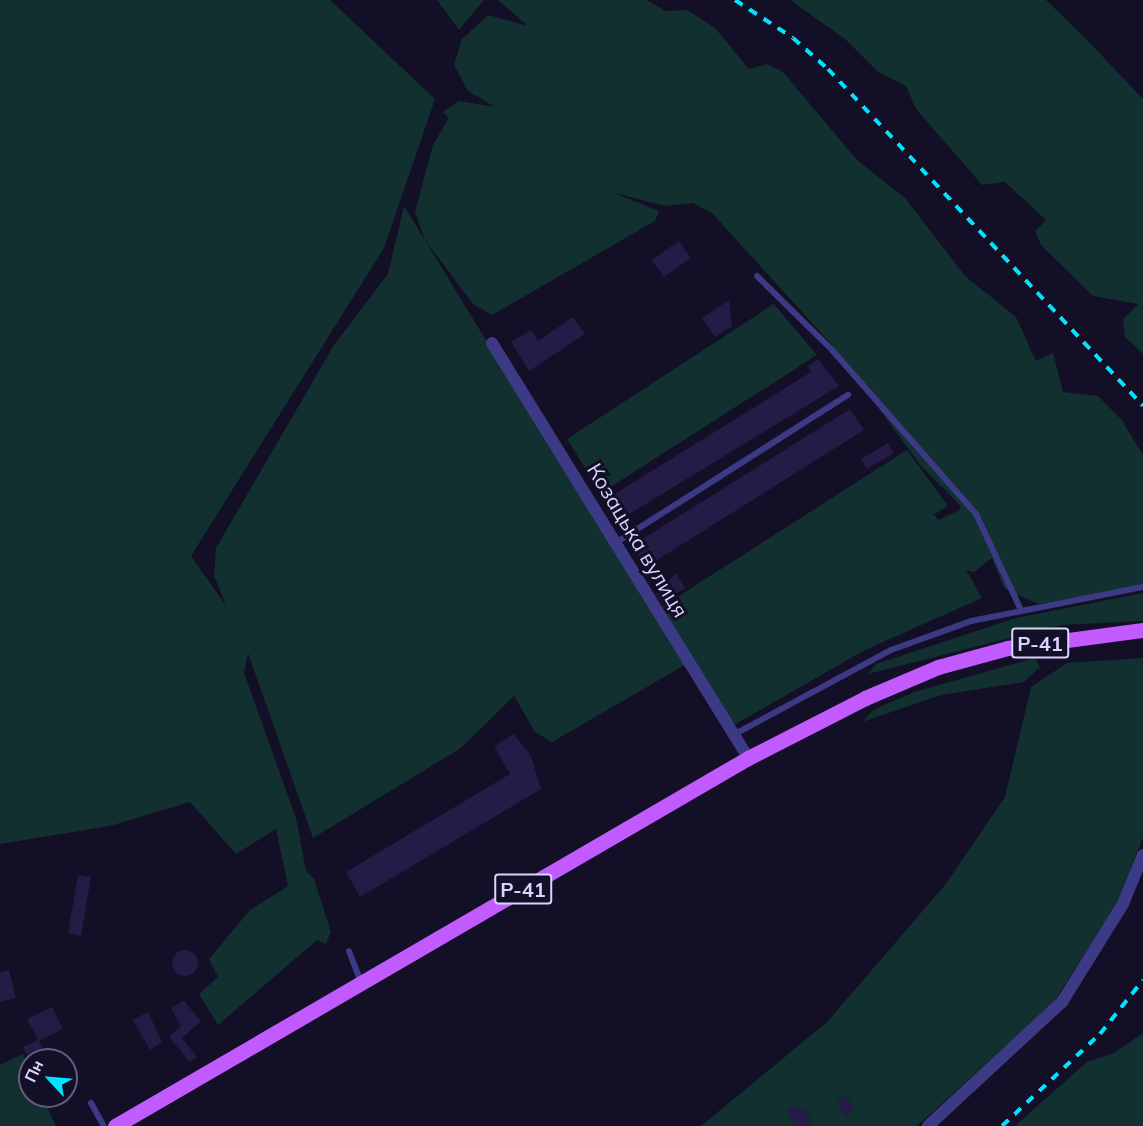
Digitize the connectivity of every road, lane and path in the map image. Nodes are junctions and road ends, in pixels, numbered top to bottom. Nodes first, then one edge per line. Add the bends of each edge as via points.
1 (758, 276) dead end
2 (492, 343) dead end
3 (848, 395) dead end
4 (616, 542) junction
5 (1143, 587) edge
6 (1020, 608) junction
7 (1143, 630) edge
8 (733, 735) junction
9 (748, 758) junction
10 (1143, 855) edge
11 (349, 951) dead end
12 (361, 983) junction
13 (91, 1103) dead end
14 (104, 1126) edge
15 (116, 1126) edge
16 (928, 1126) edge

1 - 6 lane via 831,350 976,514
2 - 4 street, Козацька вулиця
3 - 4 lane
4 - 8 street, Козацька вулиця
5 - 6 lane
6 - 8 lane via 891,650
7 - 9 main road, Р-41 via 1008,648 938,667
8 - 9 street, Козацька вулиця
9 - 12 main road, Р-41
10 - 16 street via 1123,904 1062,1002
11 - 12 lane
12 - 15 main road, Р-41
13 - 14 lane

